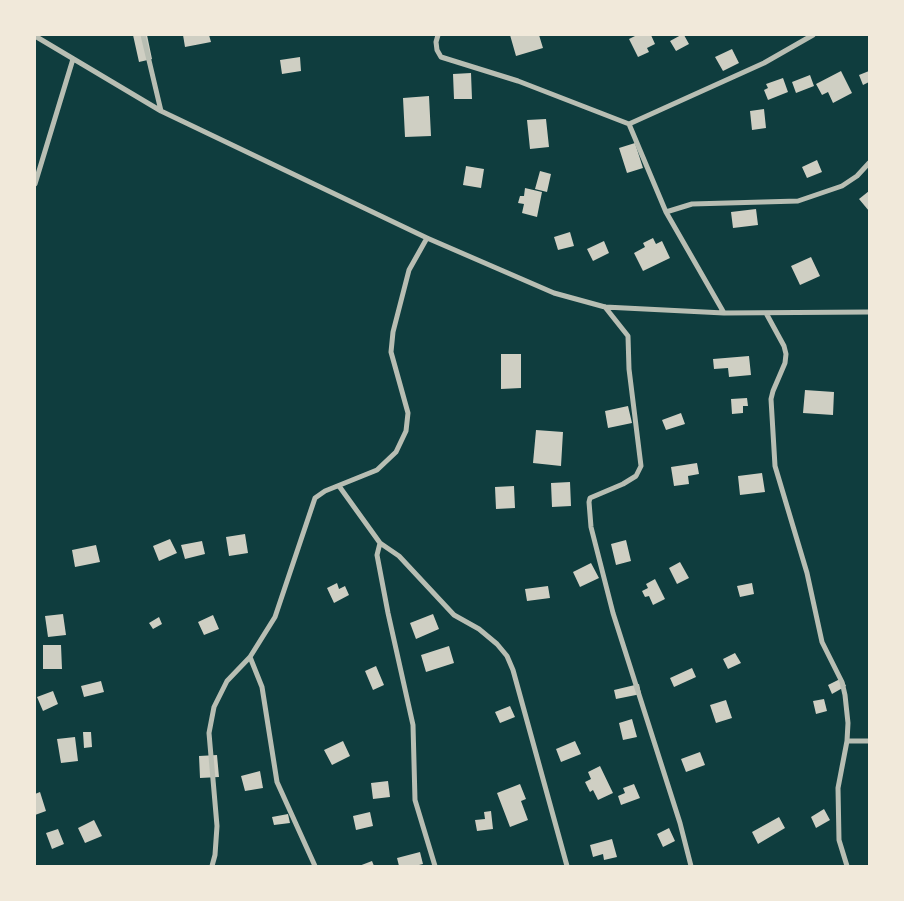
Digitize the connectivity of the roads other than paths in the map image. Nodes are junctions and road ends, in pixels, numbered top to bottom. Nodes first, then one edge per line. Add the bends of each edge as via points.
1 (143, 35) edge
2 (438, 35) edge
3 (813, 35) edge
4 (35, 36) edge
5 (73, 59) junction
6 (161, 111) junction
7 (629, 124) junction
8 (869, 163) edge
9 (35, 184) edge
10 (666, 212) junction
11 (427, 238) junction
12 (605, 306) junction
13 (869, 312) edge
14 (724, 313) junction
15 (766, 313) junction
16 (340, 486) junction
17 (380, 543) junction
18 (250, 657) junction
19 (847, 741) junction
20 (869, 741) edge
21 (212, 866) edge
22 (315, 866) edge
23 (435, 866) edge
24 (567, 866) edge
25 (691, 866) edge
26 (847, 866) edge

1 - 6 street
2 - 7 street via 437,50 442,57 518,81
3 - 7 street via 764,64
4 - 5 street
5 - 6 street
5 - 9 street
6 - 11 street
7 - 10 street
8 - 10 street via 842,186 798,201 692,204
10 - 14 street
11 - 12 street via 554,293
11 - 16 street via 408,270 393,332 391,352 408,413 406,431 396,452 376,470
12 - 14 street
12 - 25 street via 628,336 641,466 636,476 590,498 591,527 612,613
13 - 15 street
14 - 15 street
15 - 19 street via 786,354 771,400 775,466 807,573 822,642 842,682 848,723
16 - 17 street
16 - 18 street via 315,498 275,617
17 - 23 street via 377,555 413,725 414,800
17 - 24 street via 399,556 454,615 480,628 507,656
18 - 21 street via 227,681 212,716 209,733 217,826
18 - 22 street via 262,687 277,782
19 - 20 street
19 - 26 street via 838,788 839,840

